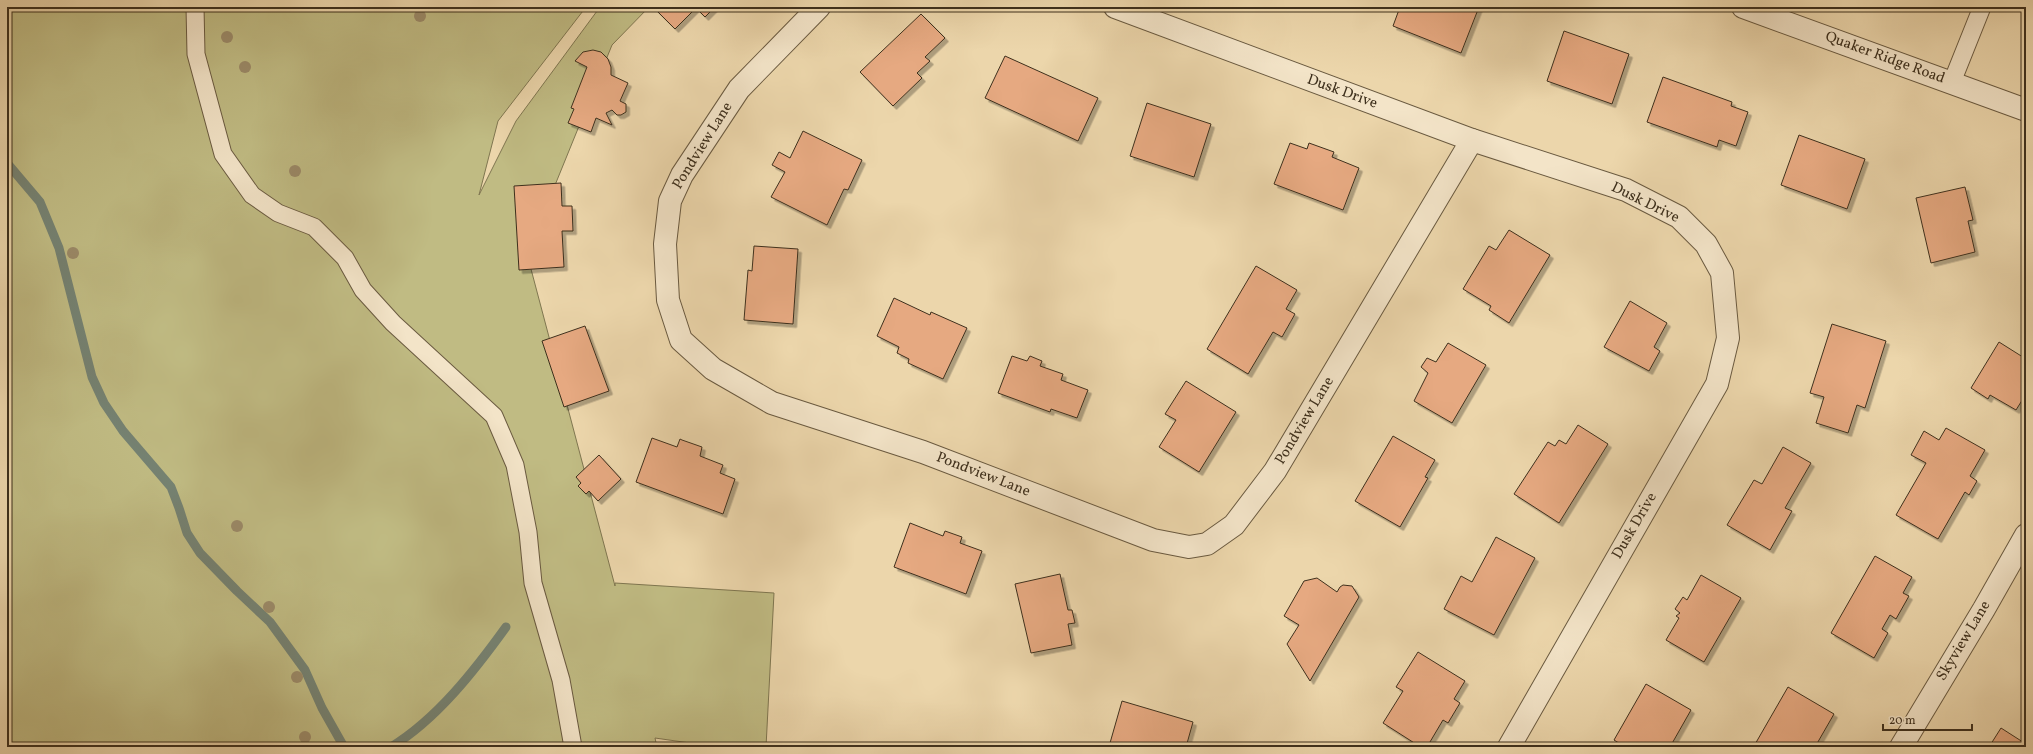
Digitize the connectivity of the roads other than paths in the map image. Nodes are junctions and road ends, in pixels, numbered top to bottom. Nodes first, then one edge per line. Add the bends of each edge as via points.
1 (195, 7) edge
2 (819, 7) edge
3 (1115, 7) edge
4 (1743, 7) edge
5 (1982, 7) edge
6 (1952, 82) junction
7 (2026, 110) edge
8 (1472, 140) junction
9 (2026, 535) edge
10 (573, 747) edge
11 (1509, 747) edge
12 (1901, 747) edge

1 - 10 lane via 196,54 223,154 252,195 278,213 314,227 345,258 364,290 393,323 494,416 515,465 528,532 532,584 562,680
2 - 8 street, Pondview Lane via 739,89 682,175 670,201 665,244 668,300 681,340 714,369 772,403 923,452 1153,540 1189,547 1207,544 1234,526 1275,471
3 - 8 street, Dusk Drive
4 - 6 street, Quaker Ridge Road
5 - 6 lane
6 - 7 street, Quaker Ridge Road
8 - 11 street, Dusk Drive via 1626,190 1678,217 1706,244 1722,272 1728,338 1717,384
9 - 12 street, Skyview Lane

